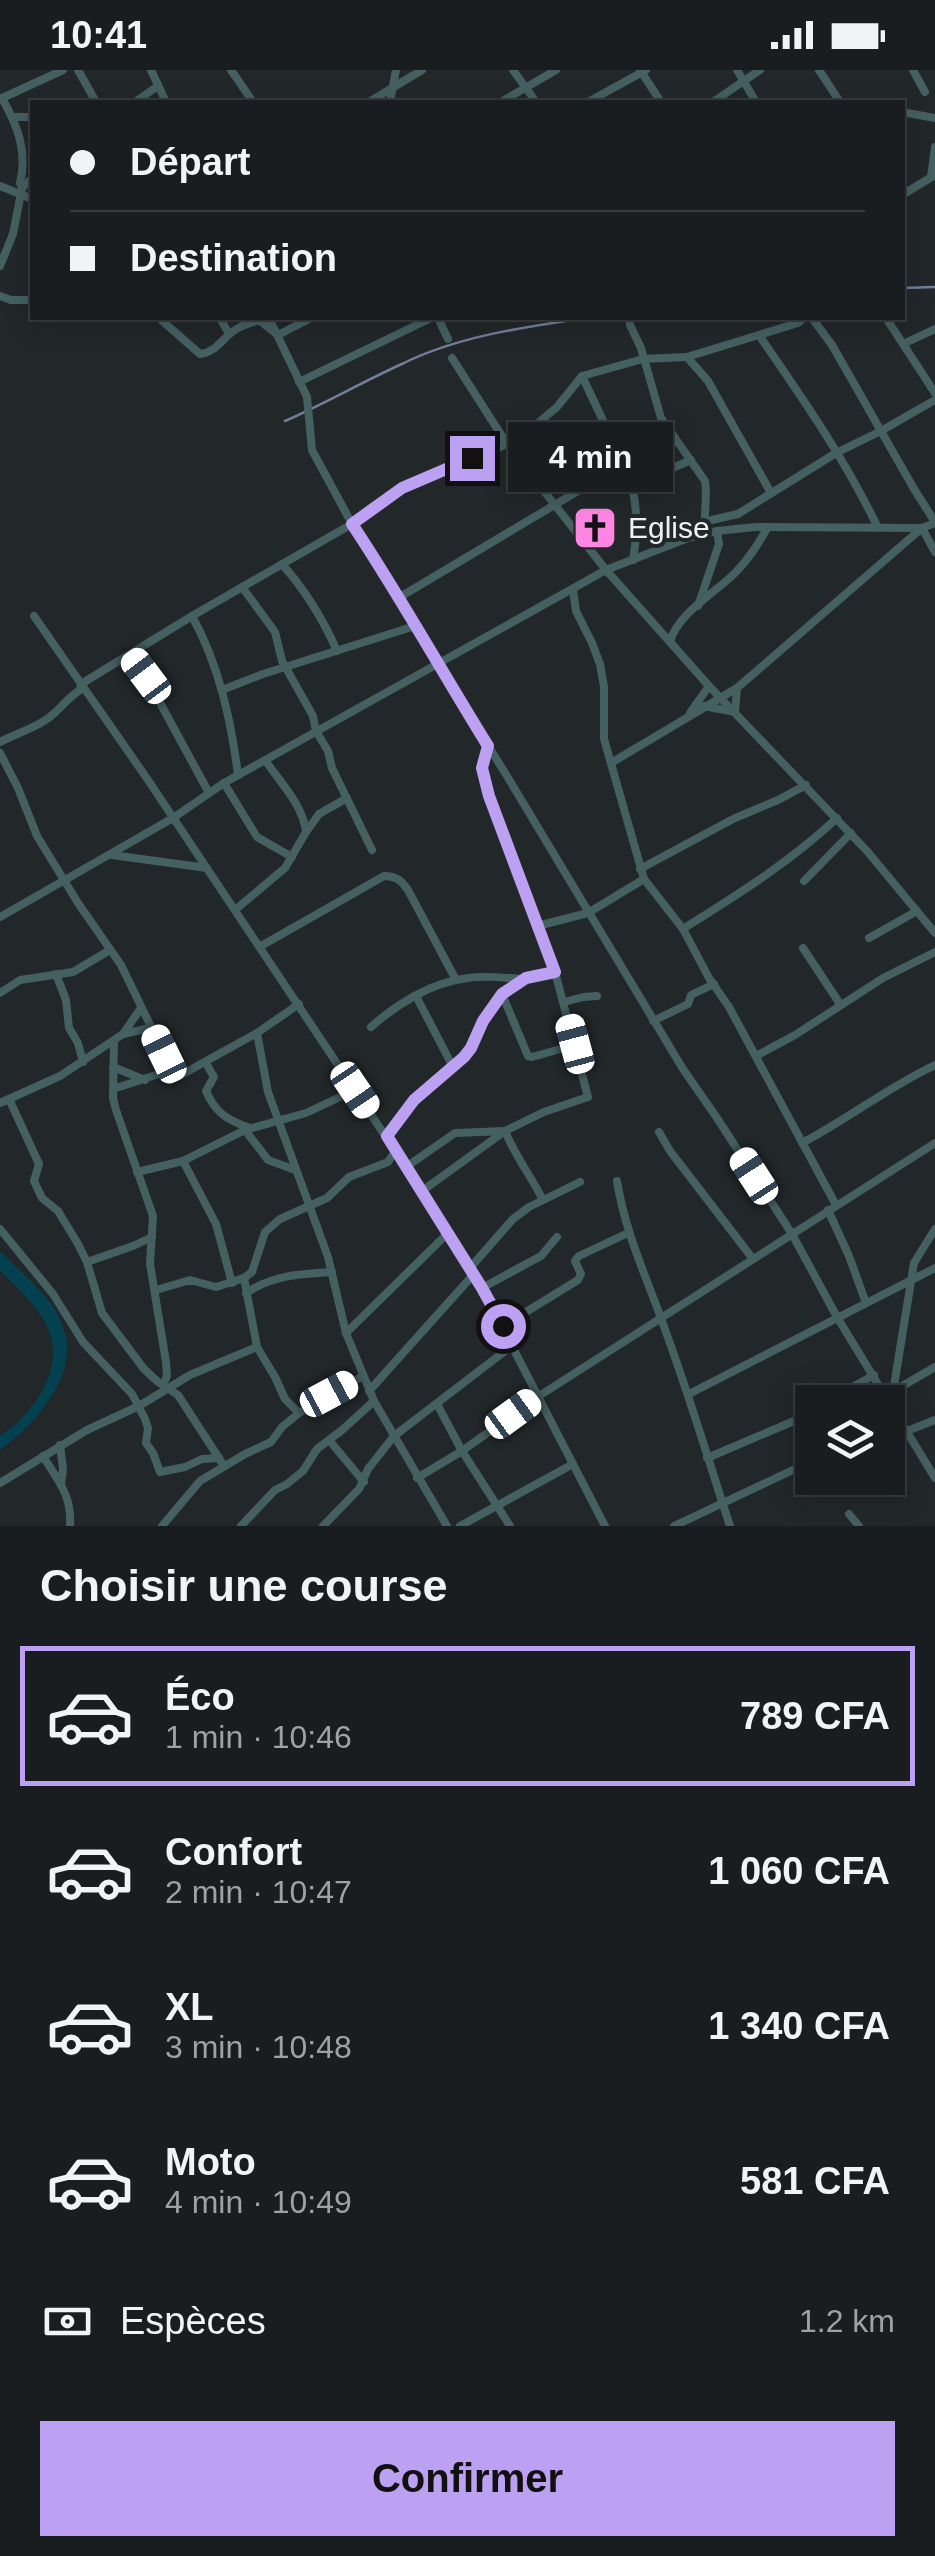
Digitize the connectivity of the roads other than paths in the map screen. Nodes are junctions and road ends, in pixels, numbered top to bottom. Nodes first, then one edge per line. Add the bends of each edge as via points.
1 (63, 70) edge
2 (78, 70) edge
3 (151, 70) edge
4 (232, 70) edge
5 (422, 70) edge
6 (513, 70) edge
7 (556, 70) edge
8 (737, 70) edge
9 (760, 70) edge
10 (819, 70) edge
11 (913, 70) edge
12 (163, 71) edge
13 (642, 71) edge
14 (393, 77) edge
15 (743, 80) junction
16 (157, 83) junction
17 (527, 88) junction
18 (925, 92) dead end
19 (1, 98) edge
20 (95, 100) edge
21 (137, 100) edge
22 (165, 100) edge
23 (252, 100) edge
24 (371, 100) edge
25 (505, 100) edge
26 (535, 100) edge
27 (591, 100) edge
28 (660, 100) edge
29 (716, 100) edge
30 (755, 100) edge
31 (839, 100) edge
32 (905, 113) edge
33 (13, 117) junction
34 (30, 117) edge
35 (935, 118) edge
36 (935, 148) edge
37 (933, 176) edge
38 (30, 180) edge
39 (0, 186) edge
40 (21, 190) junction
41 (905, 194) edge
42 (30, 197) edge
43 (0, 266) edge
44 (0, 296) edge
45 (30, 300) edge
46 (160, 320) edge
47 (221, 320) edge
48 (271, 320) edge
49 (307, 320) edge
50 (431, 320) edge
51 (436, 320) edge
52 (629, 320) edge
53 (801, 320) edge
54 (813, 320) edge
55 (887, 320) edge
56 (935, 329) edge
57 (820, 331) junction
58 (229, 334) junction
59 (278, 335) junction
60 (759, 335) junction
61 (448, 339) dead end
62 (903, 344) junction
63 (452, 358) dead end
64 (688, 358) junction
65 (643, 360) junction
66 (582, 376) junction
67 (299, 382) junction
68 (934, 391) edge
69 (880, 431) junction
70 (506, 444) junction
71 (836, 453) junction
72 (691, 460) junction
73 (630, 478) junction
74 (771, 493) junction
75 (556, 505) junction
76 (703, 522) junction
77 (935, 522) edge
78 (352, 524) junction
79 (877, 526) junction
80 (768, 527) junction
81 (922, 528) junction
82 (717, 531) junction
83 (705, 534) junction
84 (935, 552) edge
85 (634, 560) junction
86 (282, 564) junction
87 (606, 570) junction
88 (242, 587) junction
89 (572, 590) junction
90 (400, 597) junction
91 (698, 606) junction
92 (34, 616) dead end
93 (192, 616) junction
94 (415, 626) junction
95 (670, 642) junction
96 (337, 651) junction
97 (130, 656) junction
98 (437, 664) junction
99 (285, 667) junction
100 (81, 684) junction
101 (709, 686) junction
102 (736, 688) junction
103 (222, 690) junction
104 (720, 696) junction
105 (704, 706) junction
106 (735, 712) junction
107 (688, 716) junction
108 (316, 731) junction
109 (0, 742) edge
110 (488, 746) junction
111 (0, 752) edge
112 (265, 760) junction
113 (611, 763) junction
114 (238, 776) junction
115 (224, 783) junction
116 (800, 784) junction
117 (209, 794) junction
118 (347, 798) junction
119 (173, 818) junction
120 (837, 818) junction
121 (307, 826) junction
122 (850, 833) junction
123 (372, 850) dead end
124 (110, 855) junction
125 (292, 857) junction
126 (207, 868) junction
127 (640, 869) junction
128 (64, 879) junction
129 (644, 879) junction
130 (804, 881) dead end
131 (236, 910) junction
132 (917, 911) junction
133 (588, 913) junction
134 (0, 917) edge
135 (537, 926) junction
136 (683, 929) junction
137 (935, 932) edge
138 (869, 938) dead end
139 (260, 946) junction
140 (802, 948) dead end
141 (110, 950) junction
142 (935, 952) edge
143 (555, 972) junction
144 (56, 974) junction
145 (526, 978) junction
146 (456, 980) junction
147 (714, 984) junction
148 (0, 993) edge
149 (502, 994) junction
150 (416, 996) junction
151 (597, 996) dead end
152 (564, 1002) junction
153 (298, 1004) junction
154 (840, 1004) junction
155 (140, 1008) junction
156 (654, 1021) junction
157 (370, 1027) dead end
158 (150, 1028) junction
159 (257, 1032) junction
160 (123, 1034) junction
161 (114, 1041) junction
162 (575, 1044) junction
163 (756, 1056) junction
164 (83, 1062) junction
165 (206, 1062) junction
166 (935, 1065) edge
167 (113, 1067) junction
168 (453, 1067) junction
169 (170, 1070) junction
170 (144, 1080) junction
171 (114, 1089) junction
172 (355, 1090) junction
173 (4, 1101) edge
174 (278, 1122) junction
175 (247, 1129) junction
176 (504, 1131) junction
177 (659, 1132) dead end
178 (387, 1136) junction
179 (802, 1143) junction
180 (935, 1143) edge
181 (396, 1150) junction
182 (183, 1162) junction
183 (406, 1167) junction
184 (295, 1170) junction
185 (137, 1172) junction
186 (617, 1181) dead end
187 (580, 1182) dead end
188 (422, 1191) junction
189 (544, 1200) junction
190 (308, 1205) junction
191 (832, 1208) junction
192 (0, 1229) edge
193 (935, 1229) edge
194 (448, 1233) junction
195 (628, 1233) junction
196 (792, 1234) junction
197 (152, 1236) junction
198 (557, 1237) dead end
199 (752, 1259) junction
200 (86, 1262) junction
201 (935, 1268) edge
202 (332, 1272) junction
203 (471, 1272) junction
204 (244, 1278) junction
205 (232, 1283) junction
206 (910, 1283) junction
207 (482, 1288) junction
208 (156, 1290) junction
209 (246, 1294) junction
210 (866, 1304) junction
211 (661, 1317) junction
212 (837, 1317) junction
213 (503, 1326) junction
214 (346, 1333) junction
215 (513, 1345) junction
216 (256, 1347) junction
217 (935, 1366) edge
218 (874, 1375) junction
219 (363, 1376) junction
220 (856, 1385) edge
221 (882, 1385) edge
222 (891, 1385) edge
223 (904, 1385) edge
224 (166, 1386) junction
225 (688, 1394) junction
226 (372, 1396) junction
227 (539, 1396) junction
228 (285, 1399) junction
229 (436, 1404) junction
230 (138, 1406) junction
231 (298, 1413) junction
232 (795, 1420) edge
233 (935, 1420) edge
234 (286, 1423) junction
235 (905, 1427) edge
236 (907, 1431) junction
237 (394, 1436) junction
238 (329, 1440) junction
239 (60, 1445) junction
240 (462, 1451) junction
241 (42, 1456) junction
242 (707, 1458) junction
243 (222, 1462) junction
244 (573, 1464) junction
245 (795, 1470) edge
246 (418, 1478) junction
247 (935, 1478) edge
248 (364, 1482) junction
249 (0, 1483) edge
250 (61, 1485) junction
251 (722, 1503) junction
252 (496, 1505) junction
253 (849, 1514) dead end
254 (70, 1526) edge
255 (162, 1526) edge
256 (241, 1526) edge
257 (324, 1526) edge
258 (448, 1526) edge
259 (460, 1526) edge
260 (510, 1526) edge
261 (605, 1526) edge
262 (674, 1526) edge
263 (730, 1526) edge
264 (859, 1526) edge

1 - 19 street
2 - 20 street
3 - 16 street
4 - 23 street
5 - 14 street
6 - 17 street
7 - 17 street
8 - 15 street
9 - 15 street
10 - 31 street
11 - 18 street
12 - 16 street
13 - 27 street
13 - 28 street
14 - 24 street
15 - 29 street
15 - 30 street
16 - 21 street
16 - 22 street
17 - 25 street
17 - 26 street
19 - 33 street
32 - 35 street
33 - 34 street
33 - 40 street via 23,147
36 - 37 street
37 - 41 street
38 - 40 street
39 - 40 street
40 - 42 street
40 - 43 street
44 - 45 street
46 - 58 street via 200,354
47 - 58 street
48 - 59 street
49 - 59 street
50 - 67 street
51 - 61 street
52 - 65 street
53 - 57 street
53 - 60 street
54 - 57 street
55 - 62 street
56 - 62 street
57 - 69 street
58 - 59 street via 260,320
59 - 67 street
60 - 64 street
60 - 71 street
62 - 68 street
63 - 70 street
64 - 65 street
64 - 74 street
65 - 66 street
65 - 72 street via 662,418
66 - 70 street via 557,407
66 - 73 street
67 - 78 street via 309,406 312,450
68 - 69 street
69 - 71 street
69 - 77 street
70 - 75 street
70 - 78 street via 402,488
71 - 74 street
71 - 79 street
72 - 73 street via 647,479
72 - 76 street via 706,487
73 - 75 street via 611,476
73 - 85 street via 638,528
74 - 76 street via 738,514
75 - 87 street
75 - 90 street
76 - 83 street
77 - 81 street
78 - 86 street
78 - 90 street
79 - 80 street
79 - 81 street
80 - 82 street
80 - 91 street via 734,574
81 - 84 street
81 - 102 street
82 - 83 street
82 - 91 street via 720,544
83 - 85 street
85 - 87 street
86 - 88 street
86 - 96 street
87 - 89 street
87 - 95 street
88 - 93 street
88 - 99 street via 275,632
89 - 98 street
89 - 113 street via 602,675
90 - 94 street
91 - 95 street via 676,626
92 - 100 street
93 - 97 street
93 - 103 street
94 - 96 street
94 - 98 street
95 - 101 street
96 - 99 street
97 - 100 street
97 - 117 street
98 - 108 street
98 - 110 street
99 - 103 street
99 - 108 street
100 - 109 street via 53,716
100 - 119 street
101 - 104 street
101 - 107 street
102 - 104 street
102 - 106 street
103 - 114 street
104 - 105 street
104 - 106 street
105 - 106 street
105 - 107 street
106 - 116 street
107 - 113 street
108 - 112 street
108 - 118 street
110 - 133 street
110 - 135 street via 484,777
111 - 128 street via 33,829
112 - 114 street
112 - 121 street
113 - 127 street
114 - 115 street
115 - 117 street
115 - 125 street via 254,833
116 - 120 street
116 - 127 street
117 - 119 street
118 - 121 street
118 - 123 street
119 - 124 street
119 - 126 street
120 - 122 street
120 - 136 street via 781,866
121 - 125 street
122 - 130 street
122 - 132 street
124 - 126 street
124 - 128 street
125 - 131 street
126 - 131 street
127 - 129 street
128 - 134 street
128 - 141 street
129 - 133 street
129 - 136 street
131 - 139 street
132 - 137 street
132 - 138 street
133 - 135 street
133 - 156 street
135 - 143 street
136 - 147 street
139 - 146 street via 394,876
139 - 153 street
140 - 154 street
141 - 144 street via 73,972
141 - 155 street
142 - 154 street
143 - 145 street
143 - 152 street
144 - 148 street via 20,980
144 - 164 street
145 - 146 street
145 - 149 street
146 - 150 street
147 - 156 street
147 - 163 street
149 - 162 street via 528,1056
149 - 168 street
150 - 157 street
150 - 168 street
151 - 152 street
152 - 162 street
153 - 159 street
153 - 172 street
154 - 163 street
155 - 158 street
155 - 160 street
156 - 196 street
158 - 160 street
158 - 169 street
159 - 165 street
159 - 174 street
160 - 161 street
161 - 164 street
161 - 167 street
162 - 176 street via 588,1097
163 - 179 street
164 - 173 street
165 - 169 street via 181,1076
165 - 175 street via 214,1077 206,1091 213,1105
166 - 179 street
167 - 170 street
167 - 171 street
168 - 178 street via 414,1100
169 - 170 street
170 - 171 street
171 - 185 street
172 - 174 street
172 - 178 street
173 - 200 street via 39,1164 34,1180 42,1198 58,1211
174 - 175 street
174 - 184 street
175 - 182 street
175 - 184 street via 268,1160
176 - 183 street via 454,1133
176 - 188 street
176 - 189 street
177 - 199 street
178 - 181 street
179 - 191 street
180 - 191 street
181 - 183 street
181 - 190 street via 388,1162 349,1177
182 - 185 street
182 - 205 street via 216,1224
183 - 188 street
184 - 190 street
185 - 197 street via 153,1216
186 - 195 street
187 - 189 street
188 - 194 street
189 - 203 street via 513,1219
190 - 202 street
190 - 204 street via 265,1232
191 - 196 street
191 - 210 street
192 - 230 street
193 - 206 street via 916,1258
194 - 203 street
194 - 214 street
195 - 211 street
195 - 213 street via 575,1259 578,1280
196 - 199 street
196 - 212 street
197 - 200 street
197 - 208 street
198 - 207 street via 542,1256
199 - 211 street
200 - 224 street via 102,1312
201 - 206 street
202 - 209 street via 292,1274
202 - 214 street
203 - 207 street
203 - 226 street
204 - 205 street
204 - 209 street
205 - 208 street via 216,1287 190,1280
206 - 210 street
206 - 222 street
207 - 213 street
208 - 224 street
209 - 216 street
210 - 212 street
211 - 225 street
211 - 227 street
212 - 218 street
212 - 225 street
213 - 215 street
214 - 219 street
215 - 227 street
215 - 229 street
216 - 224 street
216 - 228 street
217 - 223 street
218 - 220 street
218 - 221 street
219 - 226 street
219 - 231 street
224 - 230 street
224 - 243 street
225 - 242 street
226 - 237 street
226 - 238 street
227 - 240 street
227 - 244 street
228 - 231 street
228 - 234 street
229 - 237 street
229 - 240 street
230 - 239 street
230 - 243 street via 160,1472 202,1459
231 - 234 street
232 - 242 street
233 - 236 street
234 - 243 street via 272,1442
235 - 236 street
236 - 247 street
237 - 246 street
237 - 248 street
238 - 248 street
238 - 256 street
239 - 241 street
239 - 250 street
240 - 246 street
240 - 252 street
241 - 249 street
241 - 250 street
242 - 251 street
243 - 255 street
244 - 252 street
244 - 261 street
245 - 251 street
246 - 258 street
248 - 257 street
250 - 254 street
251 - 262 street
251 - 263 street
252 - 259 street
252 - 260 street
253 - 264 street

